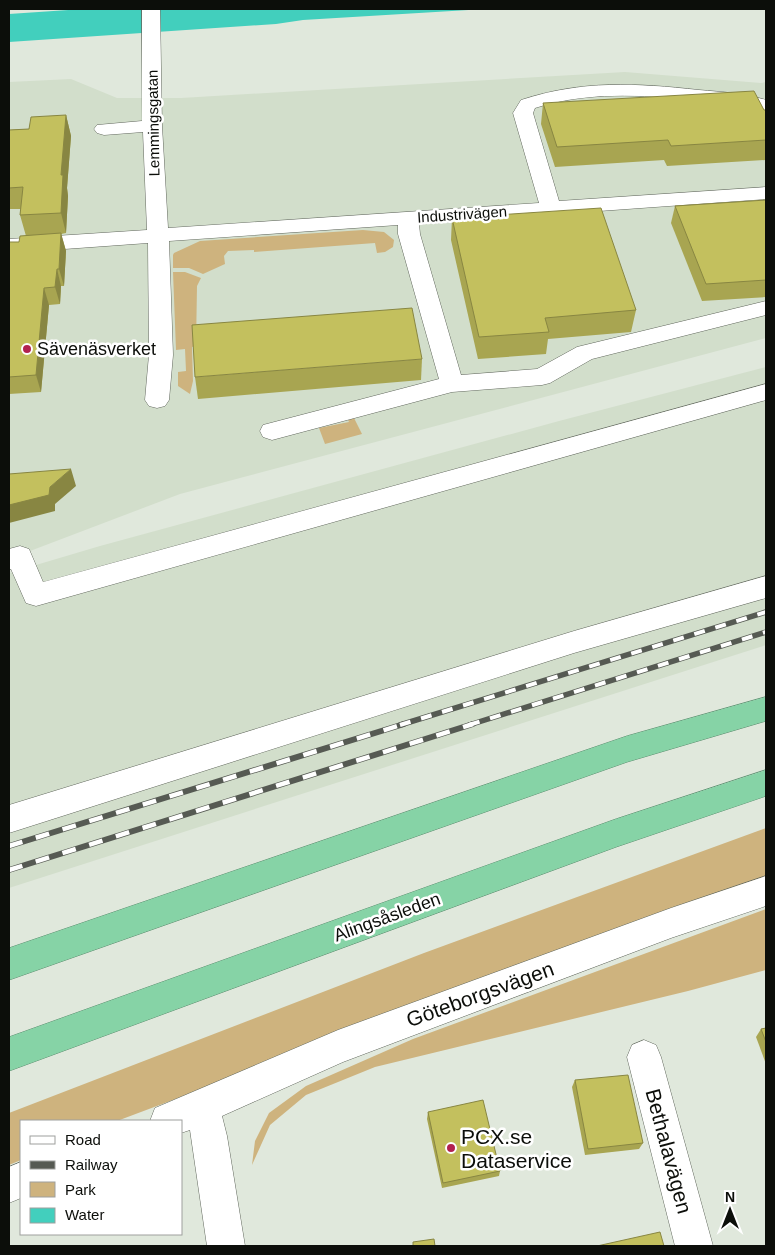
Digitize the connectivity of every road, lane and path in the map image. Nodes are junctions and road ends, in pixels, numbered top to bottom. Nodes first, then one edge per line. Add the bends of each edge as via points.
1 (151, 9) edge
2 (766, 107) edge
3 (152, 126) junction
4 (104, 129) dead end
5 (766, 192) edge
6 (551, 208) junction
7 (408, 218) junction
8 (158, 236) junction
9 (9, 246) edge
10 (766, 308) edge
11 (452, 384) junction
12 (766, 392) edge
13 (157, 400) dead end
14 (272, 431) dead end
15 (9, 559) edge
16 (766, 587) edge
17 (766, 709) edge
18 (766, 783) edge
19 (9, 818) edge
20 (766, 891) edge
21 (9, 964) edge
22 (9, 1054) edge
23 (644, 1056) dead end
24 (189, 1112) edge
25 (226, 1246) edge
26 (694, 1246) edge

1 - 3 street, Lemmingsgatan
2 - 6 street via 740,99 640,90 582,92 546,97 528,104 524,119
3 - 4 street
3 - 8 street, Lemmingsgatan
5 - 6 street, Industrivägen
6 - 7 street, Industrivägen
7 - 8 street, Industrivägen
7 - 11 street via 409,234
8 - 9 street, Industrivägen
8 - 13 street, Lemmingsgatan via 161,355
10 - 11 street via 585,353 542,377
11 - 14 street
12 - 15 street via 36,595 20,556
16 - 19 street via 574,642
17 - 21 highway via 627,749
18 - 22 highway, Alingsåsleden via 616,833
20 - 24 street, Göteborgsvägen via 338,1047
23 - 26 street, Bethalavägen
24 - 25 street via 209,1136

